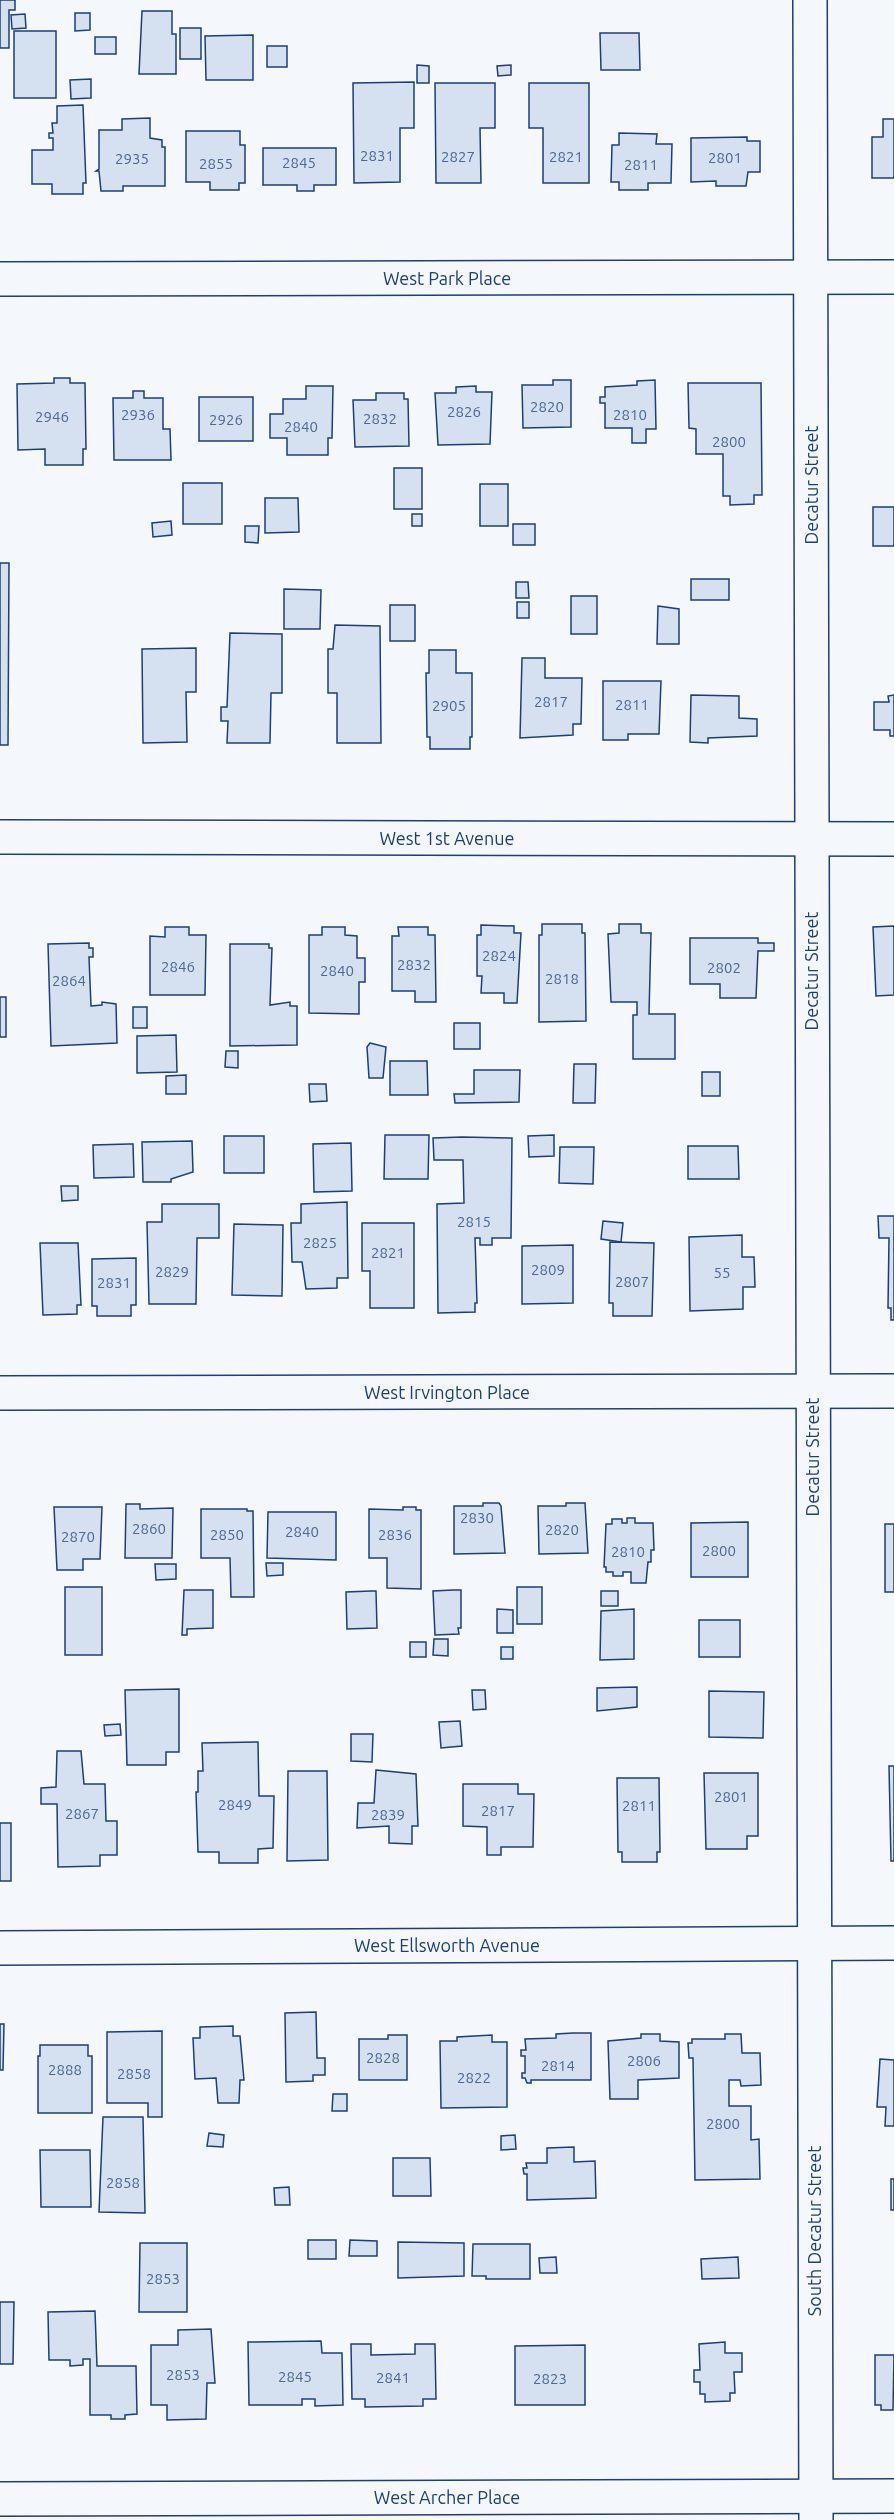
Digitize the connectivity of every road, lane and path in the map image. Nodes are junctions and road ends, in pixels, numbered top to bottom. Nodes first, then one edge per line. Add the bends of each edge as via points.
1 (810, 0) edge
2 (894, 277) edge
3 (811, 278) junction
4 (0, 279) edge
5 (0, 837) edge
6 (810, 839) junction
7 (894, 839) edge
8 (811, 1391) junction
9 (894, 1391) edge
10 (0, 1393) edge
11 (813, 1943) junction
12 (894, 1943) edge
13 (0, 1948) edge
14 (894, 2496) edge
15 (0, 2499) edge
16 (815, 2508) edge

1 - 3 street, Decatur Street
2 - 3 street, West Park Place
3 - 4 street, West Park Place
3 - 6 street, Decatur Street
5 - 6 street, West 1st Avenue
6 - 7 street, West 1st Avenue
6 - 8 street, Decatur Street
8 - 9 street, West Irvington Place
8 - 10 street, West Irvington Place
8 - 11 street, Decatur Street
11 - 12 street, West Ellsworth Avenue
11 - 13 street, West Ellsworth Avenue
11 - 16 street, South Decatur Street
14 - 16 street, West Archer Place
15 - 16 street, West Archer Place

